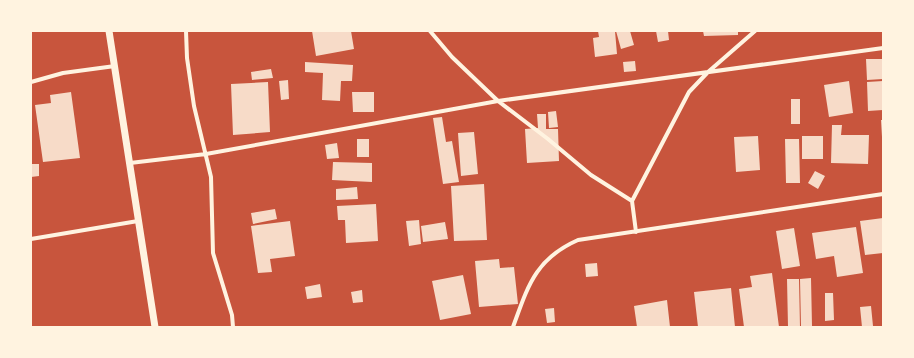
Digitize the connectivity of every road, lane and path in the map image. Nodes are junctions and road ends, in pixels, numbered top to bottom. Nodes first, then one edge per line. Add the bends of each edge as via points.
1 (109, 31) edge
2 (186, 31) edge
3 (430, 31) edge
4 (755, 31) edge
5 (883, 48) edge
6 (114, 66) junction
7 (708, 72) junction
8 (31, 82) edge
9 (498, 101) junction
10 (206, 154) junction
11 (130, 163) junction
12 (883, 194) edge
13 (632, 201) junction
14 (138, 221) junction
15 (636, 232) junction
16 (31, 239) edge
17 (155, 327) edge
18 (233, 327) edge
19 (513, 327) edge

1 - 6 street
2 - 10 street via 194,106
3 - 9 street via 452,57
4 - 7 street
5 - 7 street
6 - 8 street via 63,73
6 - 11 street
7 - 9 street
7 - 13 street via 689,92
9 - 10 street
9 - 13 street via 548,138 591,175
10 - 11 street
10 - 18 street via 211,177 213,253 232,315
11 - 14 street
12 - 15 street
13 - 15 street
14 - 16 street
14 - 17 street
15 - 19 street via 578,240 549,256 531,282

